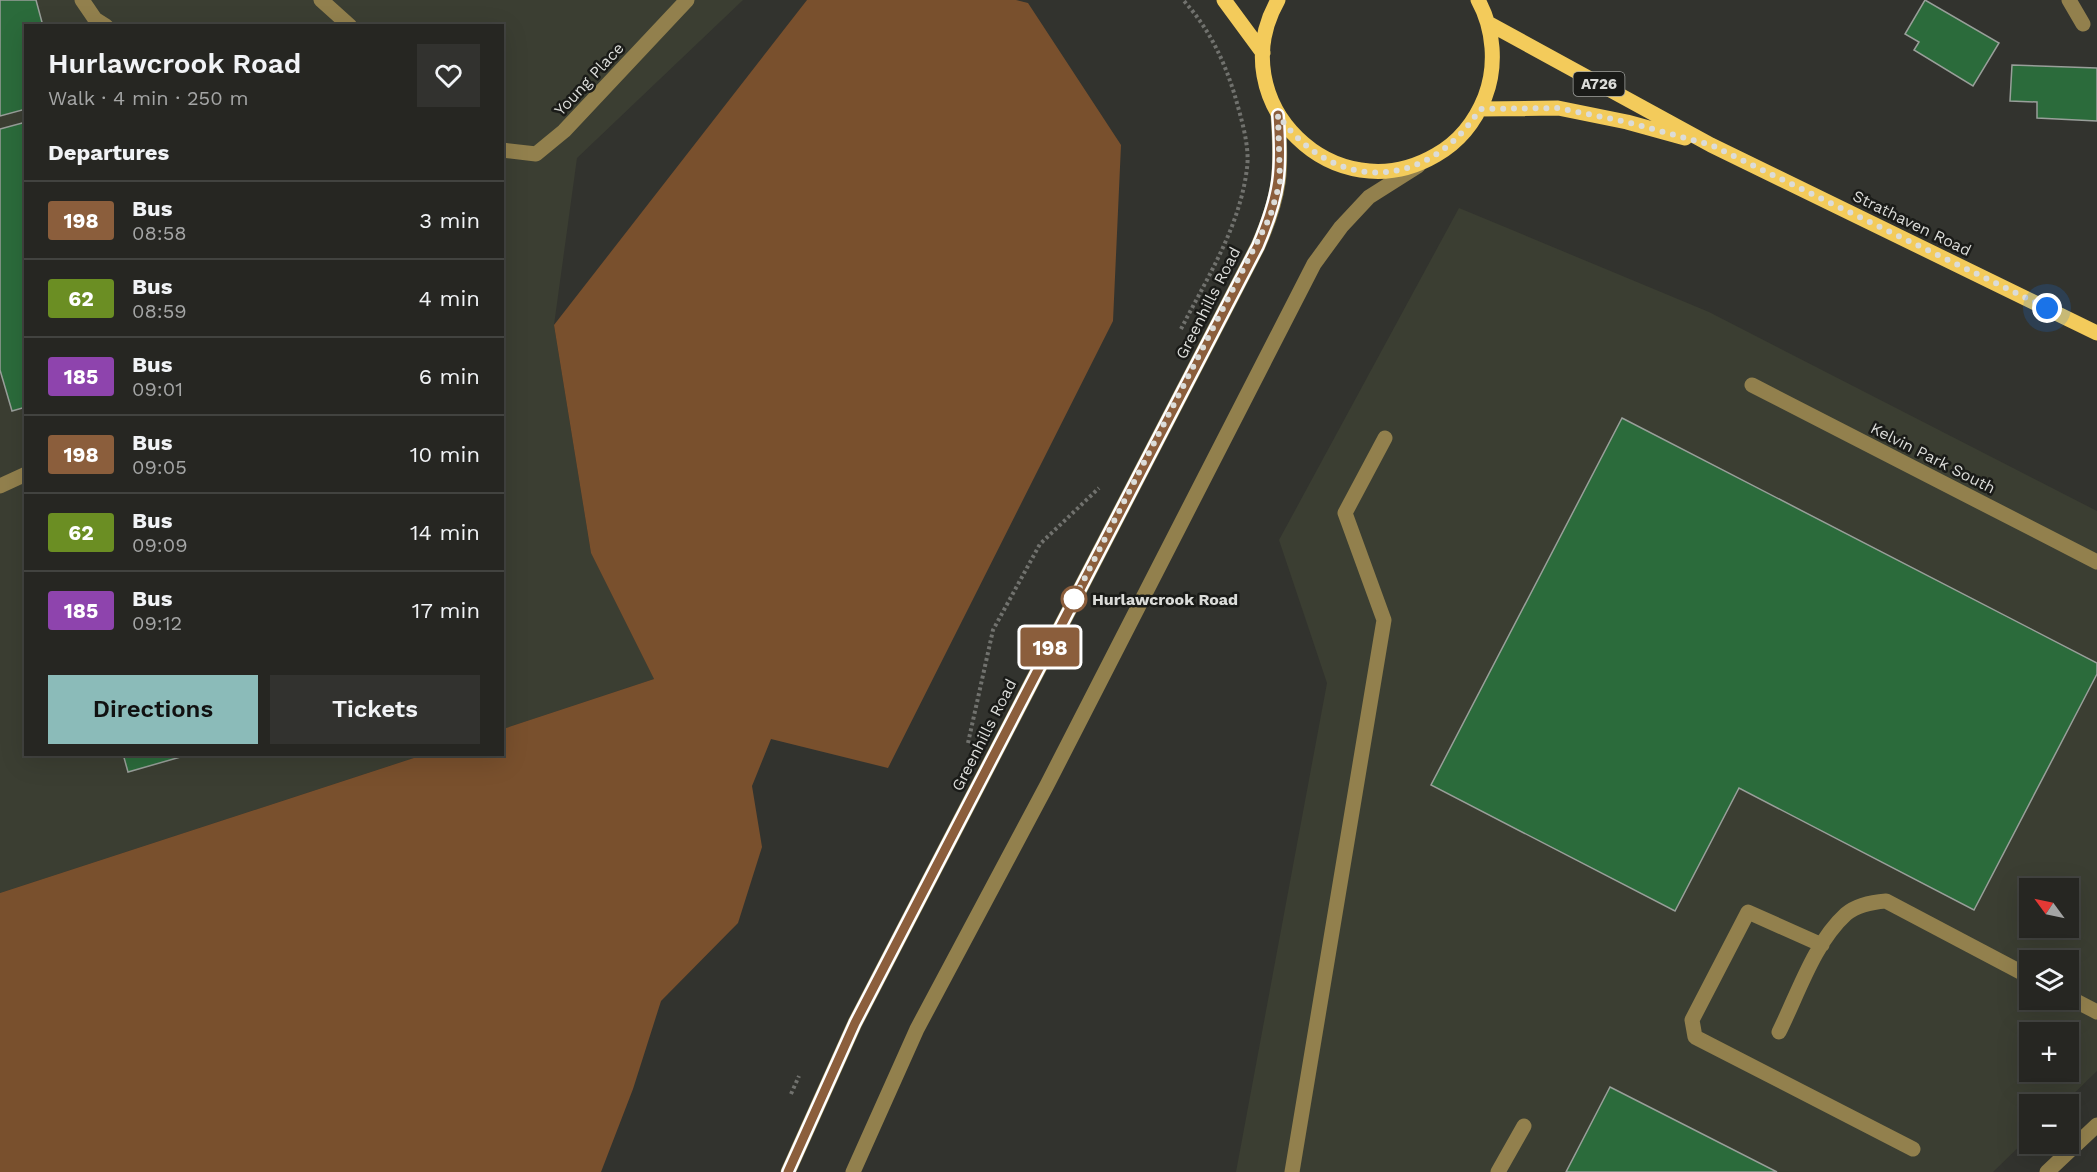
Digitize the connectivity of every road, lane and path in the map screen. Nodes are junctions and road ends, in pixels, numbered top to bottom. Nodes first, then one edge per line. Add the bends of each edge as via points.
1 (82, 0) edge
2 (321, 0) edge
3 (687, 0) edge
4 (1183, 0) edge
5 (1224, 0) edge
6 (1278, 0) edge
7 (1478, 0) edge
8 (2068, 0) edge
9 (1488, 22) junction
10 (103, 24) edge
11 (348, 24) edge
12 (2083, 24) dead end
13 (1263, 53) junction
14 (1480, 109) junction
15 (1278, 115) junction
16 (1711, 145) junction
17 (504, 150) edge
18 (1423, 163) junction
19 (2097, 333) edge
20 (1176, 340) dead end
21 (1752, 385) dead end
22 (1385, 438) dead end
23 (24, 475) edge
24 (1104, 480) dead end
25 (0, 486) edge
26 (2097, 562) edge
27 (967, 747) dead end
28 (1822, 945) junction
29 (2019, 971) edge
30 (2079, 1003) edge
31 (2097, 1012) edge
32 (1779, 1032) dead end
33 (800, 1073) dead end
34 (790, 1095) dead end
35 (2097, 1125) edge
36 (1524, 1126) dead end
37 (1913, 1149) dead end
38 (788, 1172) edge
39 (853, 1172) edge
40 (1292, 1172) edge
41 (1498, 1172) edge
42 (2047, 1172) edge

1 - 10 street
2 - 11 street
3 - 17 street, Young Place via 564,131 536,154
4 - 20 path via 1210,34 1228,71 1242,121 1248,166 1228,238
5 - 13 main road
6 - 13 main road via 1266,31
7 - 9 main road
8 - 12 street
9 - 14 main road via 1492,66
9 - 16 main road, Strathaven Road / A726
13 - 15 main road via 1266,85
14 - 16 main road, Strathaven Road / A726 via 1558,108
14 - 18 main road via 1466,131
15 - 18 main road via 1305,146 1342,166 1383,172
15 - 38 street, Greenhills Road via 1280,182 1258,246 855,1023
16 - 19 main road, Strathaven Road / A726
18 - 39 street via 1369,197 1314,264 917,1029
21 - 26 street, Kelvin Park South
22 - 40 street via 1345,513 1384,620
23 - 25 street
24 - 27 path via 1040,544 993,630
28 - 29 street via 1847,914 1871,902 1886,901
28 - 32 street
28 - 37 street via 1749,912 1692,1020 1695,1037
30 - 31 street
33 - 34 path
35 - 42 street
36 - 41 street

